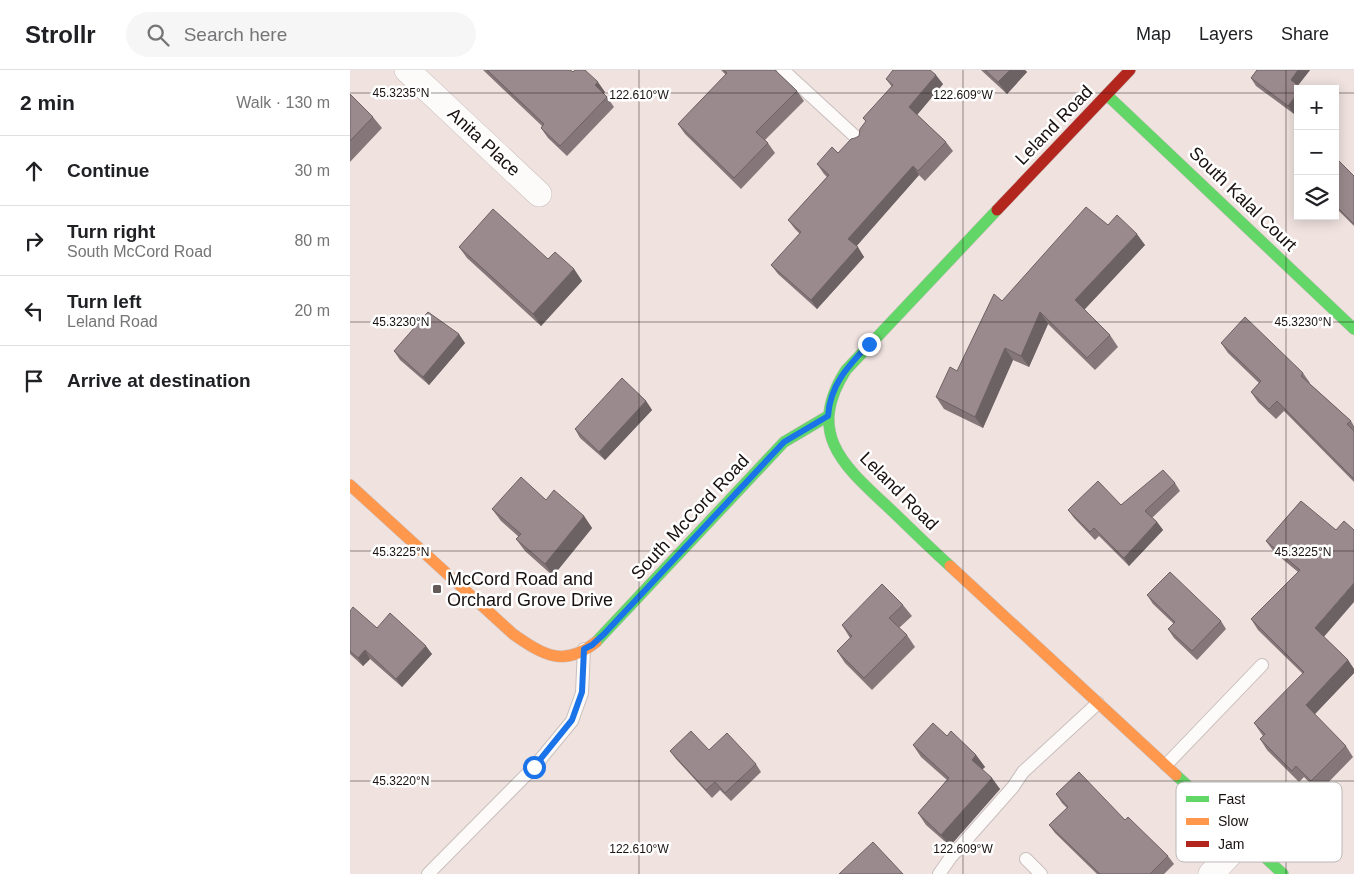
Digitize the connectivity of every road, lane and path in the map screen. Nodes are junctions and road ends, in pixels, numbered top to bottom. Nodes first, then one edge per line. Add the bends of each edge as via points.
1 (407, 70) edge
2 (783, 70) edge
3 (1130, 70) edge
4 (1107, 94) junction
5 (859, 140) edge
6 (539, 194) dead end
7 (1354, 329) edge
8 (828, 416) junction
9 (350, 485) edge
10 (584, 649) junction
11 (1262, 666) dead end
12 (1098, 703) junction
13 (1166, 766) junction
14 (1184, 782) edge
15 (1026, 860) dead end
16 (1222, 862) edge
17 (1270, 862) edge
18 (428, 874) edge
19 (939, 874) edge
20 (1041, 874) edge
21 (1211, 874) edge
22 (1283, 874) edge

1 - 6 street, Anita Place
2 - 5 lane
3 - 4 street, Leland Road
4 - 7 street, South Kalal Court
4 - 8 street, Leland Road via 846,370 833,393
8 - 10 street, South McCord Road via 784,442 604,634
8 - 12 street, Leland Road via 841,458 862,482
9 - 10 street, South McCord Road via 526,644 557,656 569,656
10 - 18 lane via 582,692 572,720 534,767
11 - 13 lane
12 - 13 street, Leland Road
12 - 19 lane via 1024,772
13 - 14 street, Leland Road
15 - 20 lane
16 - 21 street
17 - 22 street, Leland Road

